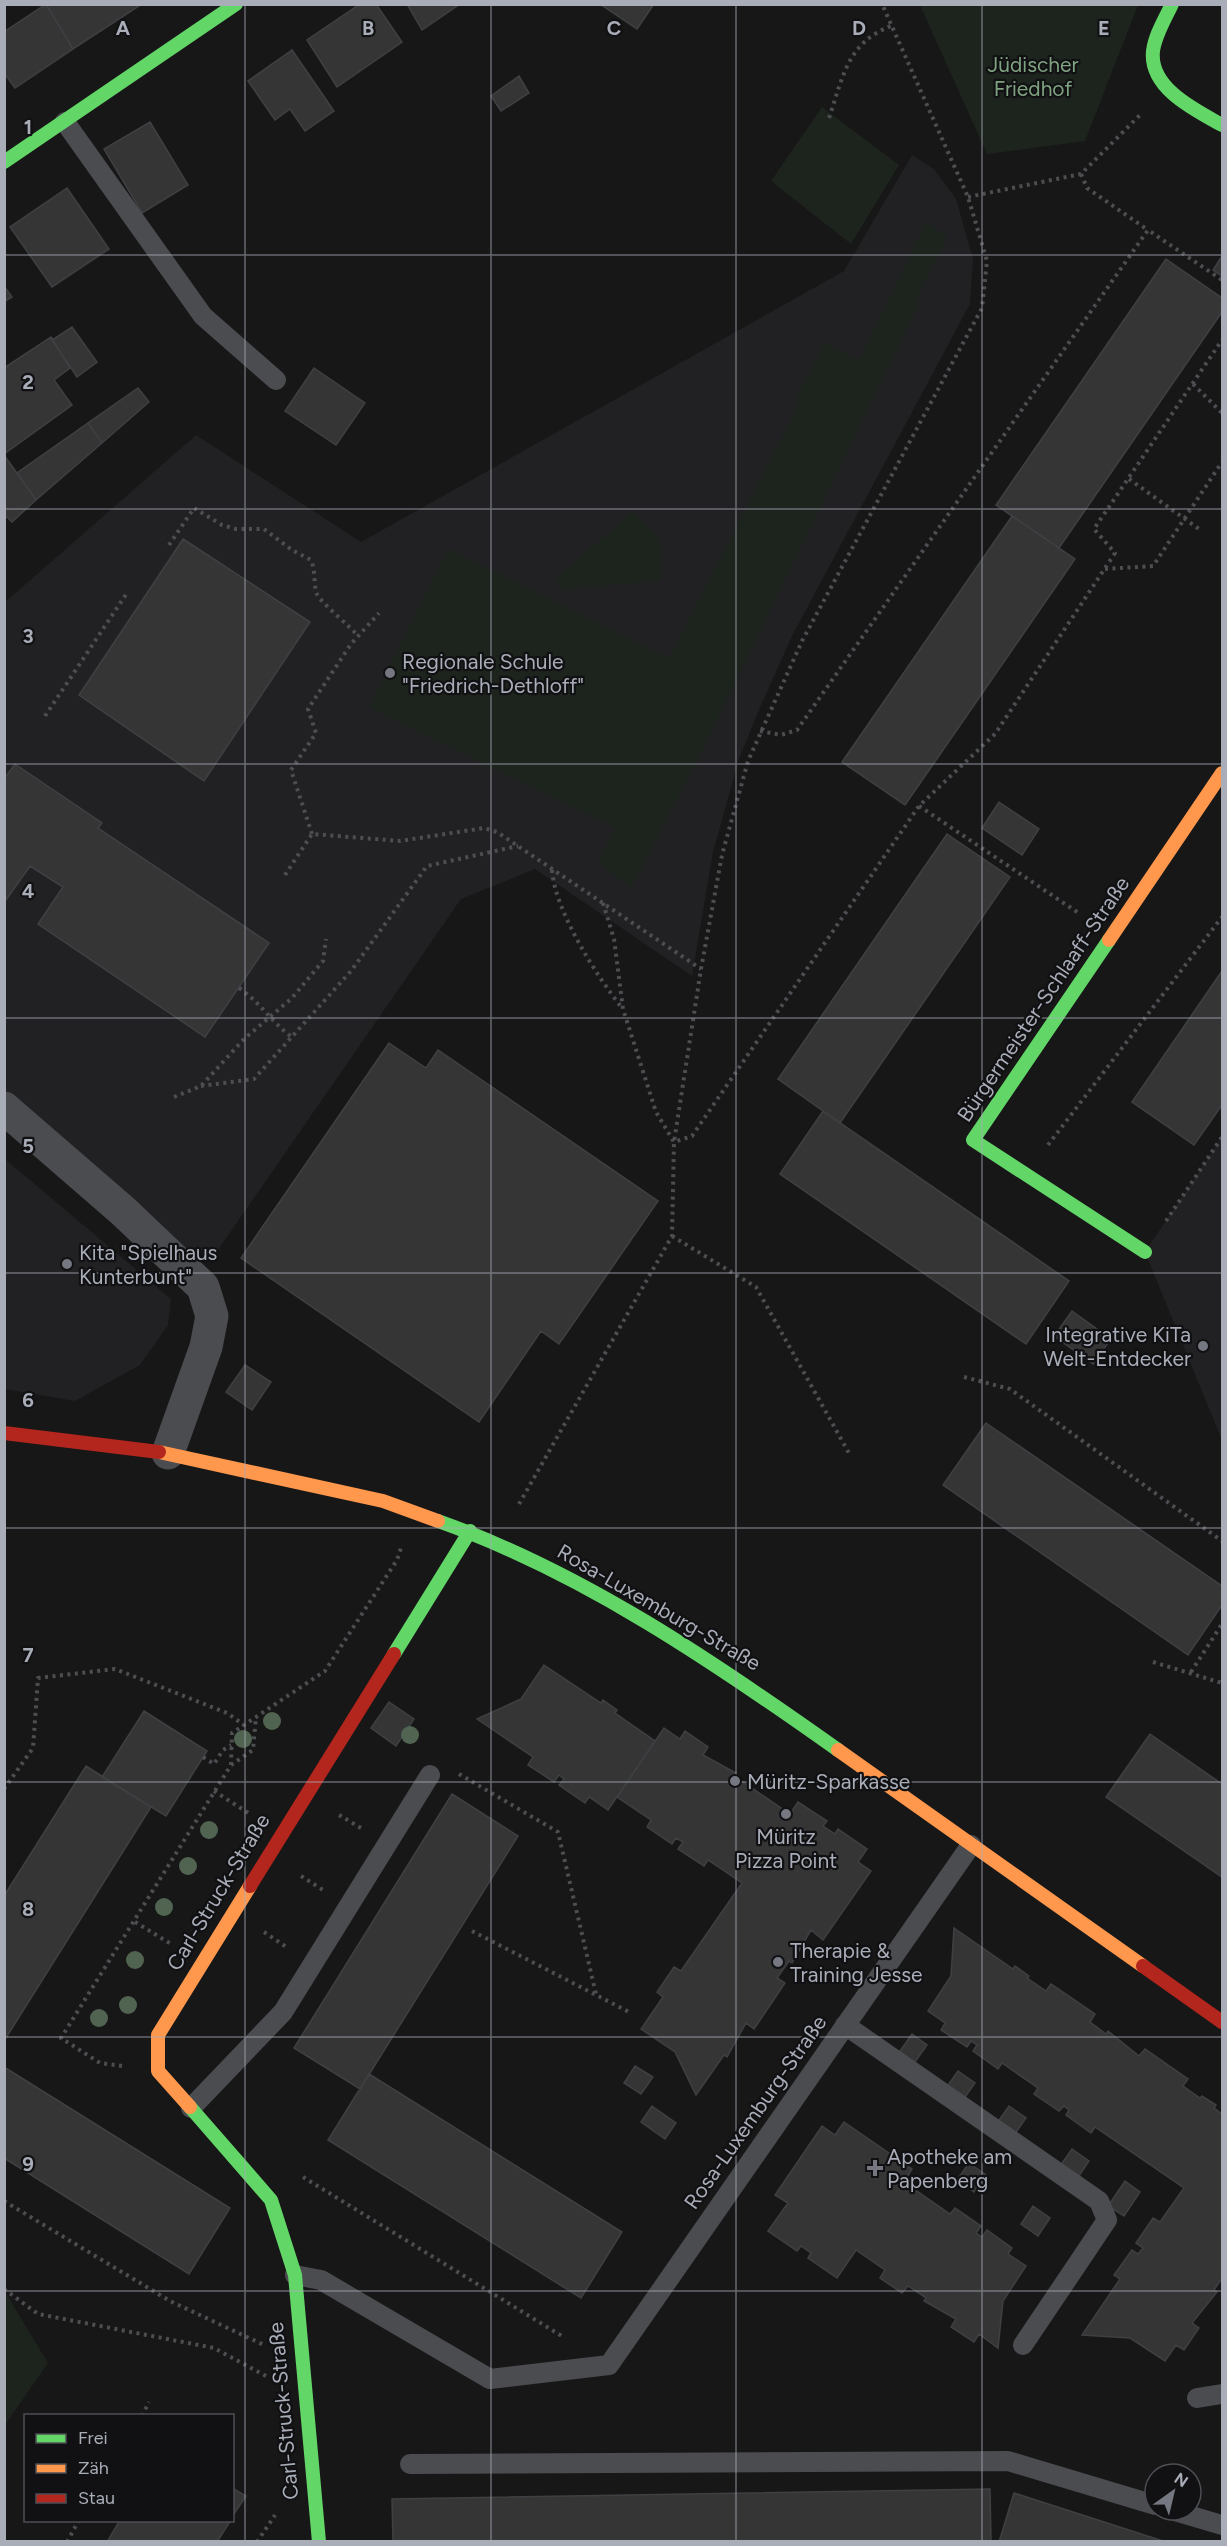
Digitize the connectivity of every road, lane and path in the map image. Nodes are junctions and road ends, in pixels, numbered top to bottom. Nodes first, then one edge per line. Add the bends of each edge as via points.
1 (236, 4) edge
2 (882, 4) edge
3 (1172, 4) edge
4 (891, 26) junction
5 (1167, 87) junction
6 (829, 118) dead end
7 (65, 122) junction
8 (1222, 125) edge
9 (4, 162) edge
10 (1082, 174) junction
11 (968, 197) junction
12 (1148, 230) junction
13 (1222, 280) edge
14 (1222, 340) edge
15 (276, 380) dead end
16 (1193, 384) junction
17 (1222, 413) edge
18 (1222, 462) edge
19 (1128, 478) junction
20 (1185, 518) junction
21 (1199, 529) dead end
22 (169, 545) dead end
23 (1104, 569) junction
24 (127, 593) dead end
25 (379, 613) dead end
26 (358, 636) junction
27 (45, 716) dead end
28 (760, 731) junction
29 (1222, 773) edge
30 (919, 806) junction
31 (312, 834) junction
32 (518, 846) junction
33 (552, 869) junction
34 (285, 875) dead end
35 (603, 903) junction
36 (1222, 917) edge
37 (1111, 934) junction
38 (326, 939) dead end
39 (701, 969) junction
40 (239, 988) dead end
41 (623, 1009) junction
42 (270, 1017) junction
43 (293, 1038) junction
44 (201, 1086) junction
45 (174, 1097) dead end
46 (4, 1108) edge
47 (1222, 1137) edge
48 (674, 1142) junction
49 (1027, 1174) junction
50 (672, 1236) junction
51 (1145, 1252) joint
52 (964, 1377) dead end
53 (4, 1433) edge
54 (168, 1453) junction
55 (850, 1455) dead end
56 (519, 1504) dead end
57 (470, 1531) junction
58 (1222, 1541) edge
59 (403, 1542) dead end
60 (1222, 1624) edge
61 (1153, 1662) dead end
62 (1191, 1672) junction
63 (1222, 1683) edge
64 (256, 1717) junction
65 (244, 1725) junction
66 (231, 1745) junction
67 (203, 1758) dead end
68 (231, 1765) junction
69 (458, 1773) dead end
70 (430, 1775) dead end
71 (4, 1789) edge
72 (214, 1791) junction
73 (237, 1806) dead end
74 (346, 1819) dead end
75 (365, 1831) dead end
76 (971, 1845) junction
77 (311, 1882) dead end
78 (327, 1892) dead end
79 (135, 1922) junction
80 (472, 1931) dead end
81 (160, 1938) dead end
82 (596, 1994) junction
83 (629, 2012) dead end
84 (1222, 2022) edge
85 (845, 2025) junction
86 (158, 2071) junction
87 (191, 2108) junction
88 (293, 2171) dead end
89 (4, 2201) edge
90 (295, 2275) junction
91 (4, 2289) edge
92 (1023, 2345) dead end
93 (303, 2354) junction
94 (609, 2365) junction
95 (305, 2380) junction
96 (1222, 2394) edge
97 (1197, 2398) dead end
98 (149, 2402) dead end
99 (143, 2414) edge
100 (410, 2464) dead end
101 (1143, 2501) edge
102 (274, 2515) dead end
103 (1203, 2519) edge
104 (78, 2522) edge
105 (1222, 2525) edge
106 (67, 2541) edge
107 (257, 2541) edge
108 (319, 2541) edge

1 - 7 street
2 - 4 path
3 - 5 street via 1153,54 1157,73
4 - 6 path via 871,34 858,47
4 - 11 path
5 - 8 street
5 - 10 path
7 - 9 street
7 - 15 lane via 203,316
10 - 11 path
10 - 12 path via 1087,188
11 - 28 path via 987,261 982,308 802,640
12 - 13 path
12 - 28 path via 797,730 781,735
14 - 16 path
16 - 17 path
16 - 19 path
18 - 20 path
19 - 20 path
19 - 23 path via 1094,529 1115,553
20 - 21 path
20 - 23 path via 1152,566
22 - 26 path via 194,508 222,525 264,529 311,560 321,602
23 - 30 path via 995,734
24 - 27 path
25 - 26 path
26 - 31 path via 308,709 316,733 291,770
28 - 39 path via 722,855
29 - 37 street, Bürgermeister-Schlaaff-Straße
30 - 37 path
30 - 48 path via 692,1136
31 - 32 path via 400,842 484,828
31 - 34 path
32 - 33 path
32 - 43 path via 427,866 351,971
33 - 35 path
33 - 41 path via 554,889 565,914 605,986
35 - 39 path
35 - 41 path via 614,939
36 - 49 path
37 - 49 street, Bürgermeister-Schlaaff-Straße via 973,1140
38 - 42 path via 323,961
39 - 48 path
40 - 42 path via 256,999
41 - 48 path via 656,1112
42 - 43 path
42 - 44 path
43 - 44 path via 254,1079
44 - 45 path
46 - 54 street via 123,1211 203,1287 212,1316 206,1347
47 - 51 path
48 - 50 path
49 - 51 street, Bürgermeister-Schlaaff-Straße
50 - 55 path via 756,1287
50 - 56 path
52 - 58 path via 1010,1389
53 - 54 street, Rosa-Luxemburg-Straße
54 - 57 street, Rosa-Luxemburg-Straße via 383,1501
57 - 76 street, Rosa-Luxemburg-Straße via 614,1604 754,1691
57 - 86 street, Carl-Struck-Straße via 158,2035
59 - 64 path via 397,1560 325,1671
60 - 62 path
61 - 62 path
62 - 63 path
64 - 65 path
64 - 68 path via 253,1750
65 - 66 path via 232,1733
65 - 71 path via 227,1713 115,1669 38,1678 33,1748
66 - 67 path via 214,1764
66 - 68 path
68 - 72 path
69 - 82 path via 558,1832
70 - 87 lane via 283,2012
72 - 73 path
72 - 79 path
74 - 75 path
76 - 84 street, Rosa-Luxemburg-Straße
76 - 85 lane, Rosa-Luxemburg-Straße
77 - 78 path
79 - 81 path
79 - 86 path via 61,2038 100,2062
80 - 82 path
82 - 83 path
85 - 92 lane via 1099,2201 1107,2220
85 - 94 lane, Rosa-Luxemburg-Straße
86 - 87 street, Carl-Struck-Straße
87 - 90 street, Carl-Struck-Straße via 271,2200
88 - 94 path
89 - 93 path via 170,2301 279,2352
90 - 93 street, Carl-Struck-Straße
90 - 94 lane via 321,2280 490,2379
91 - 95 path via 38,2314 214,2348 275,2380
93 - 95 street, Carl-Struck-Straße
95 - 108 street, Carl-Struck-Straße
96 - 97 lane
98 - 99 path
100 - 101 lane via 1008,2461
102 - 107 path
103 - 105 lane
104 - 106 path

